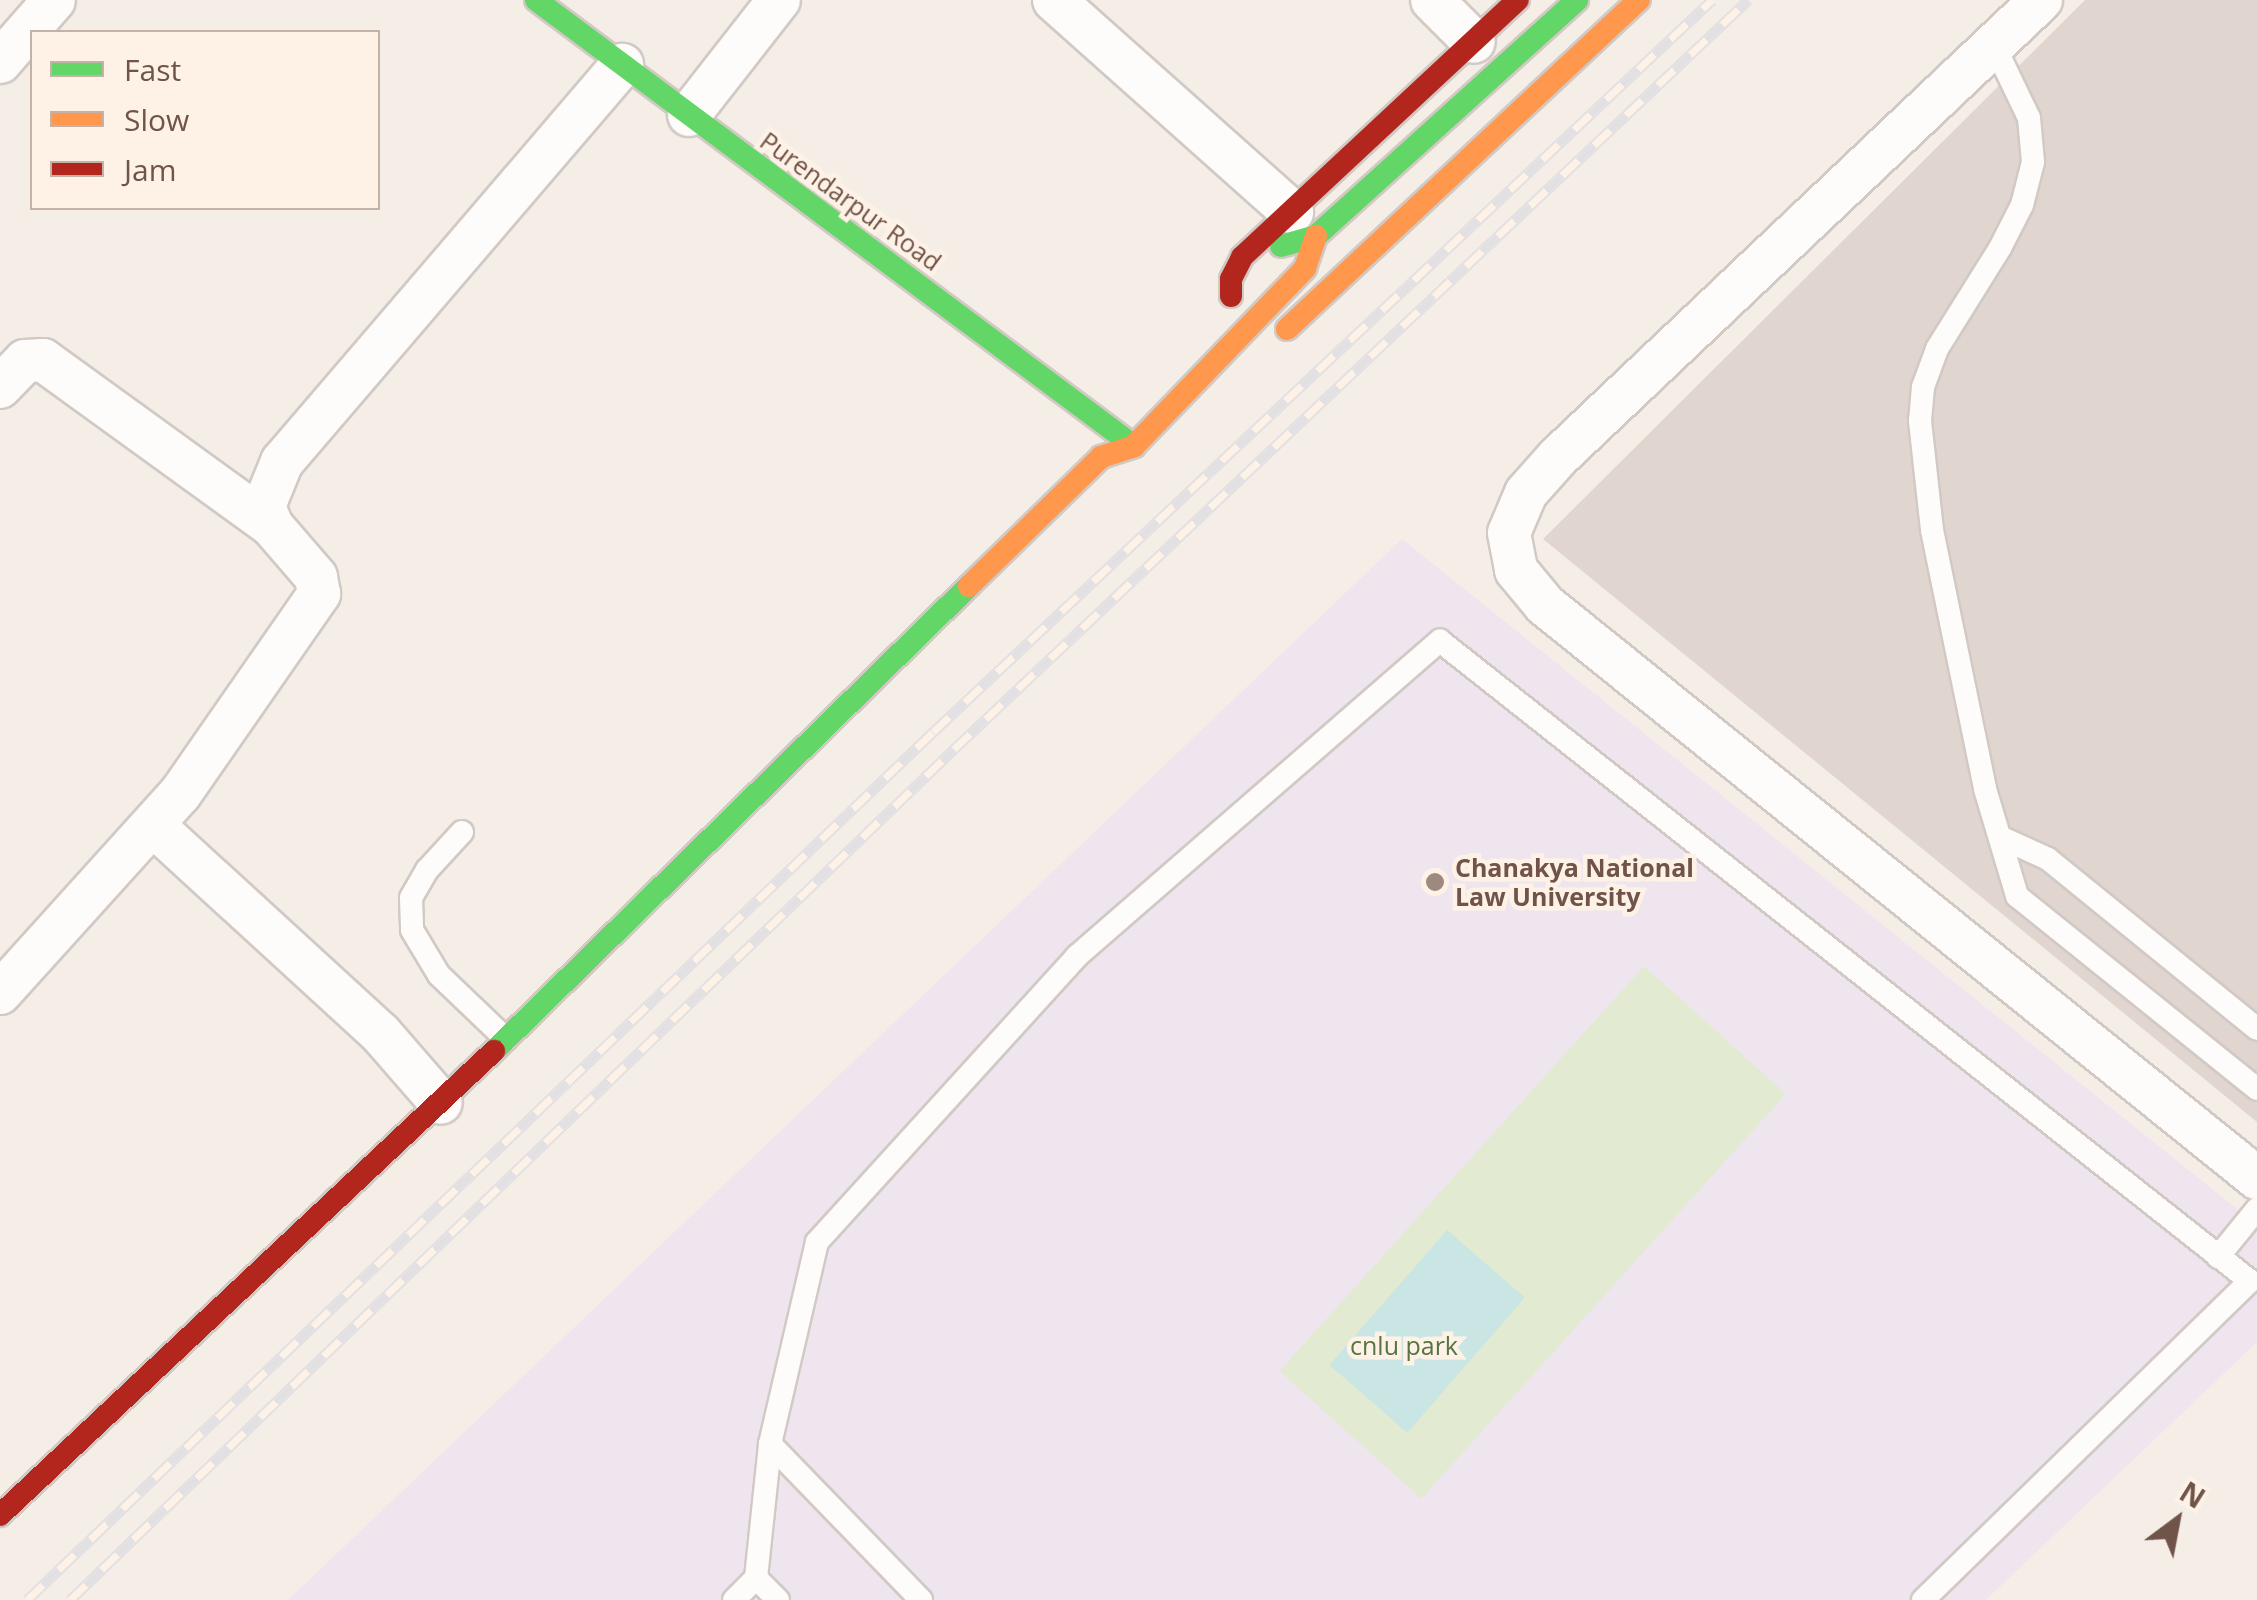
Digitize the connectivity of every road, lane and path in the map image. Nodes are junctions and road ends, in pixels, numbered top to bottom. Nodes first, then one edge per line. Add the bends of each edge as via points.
1 (54, 0) edge
2 (536, 0) edge
3 (780, 0) edge
4 (1054, 0) edge
5 (1432, 0) edge
6 (1518, 0) edge
7 (1577, 0) edge
8 (1639, 0) edge
9 (2041, 0) edge
10 (1474, 42) junction
11 (1994, 44) junction
12 (0, 62) edge
13 (622, 65) junction
14 (689, 115) junction
15 (1304, 224) junction
16 (1218, 357) junction
17 (0, 386) edge
18 (1114, 416) junction
19 (1134, 446) junction
20 (1101, 457) junction
21 (272, 526) junction
22 (154, 825) junction
23 (462, 832) dead end
24 (2000, 837) junction
25 (0, 993) edge
26 (2257, 1028) edge
27 (506, 1039) junction
28 (2257, 1089) edge
29 (440, 1103) junction
30 (2257, 1178) edge
31 (2257, 1209) edge
32 (2218, 1256) junction
33 (770, 1444) junction
34 (0, 1515) edge
35 (756, 1578) junction
36 (734, 1600) edge
37 (778, 1600) edge
38 (921, 1600) edge
39 (1924, 1600) edge

1 - 12 street
2 - 13 street, Purendarpur Road
3 - 14 street
4 - 15 street
5 - 10 street
6 - 10 street
7 - 15 street
8 - 16 street via 1262,348
9 - 11 street
10 - 15 street
11 - 24 lane via 2029,118 2033,162 2022,205 2000,248 1937,349 1920,421 1932,530
11 - 30 street via 1558,456 1526,493 1509,533 1516,570 1545,606
13 - 14 street, Purendarpur Road
13 - 21 street via 282,462 264,506
14 - 18 street, Purendarpur Road
15 - 15 street via 1242,257 1224,303 1253,272
15 - 16 street via 1305,268
16 - 19 street
17 - 21 street via 26,361 43,360
18 - 19 street, Purendarpur Road
18 - 20 street
19 - 20 street
20 - 27 street
21 - 22 street via 316,577 318,594
22 - 25 street
22 - 29 street via 381,1034
23 - 27 lane via 426,870 411,898 412,930 439,976
24 - 26 lane via 2048,860
24 - 28 lane via 2017,896
27 - 29 street
29 - 34 street
31 - 32 lane
32 - 33 lane via 1440,641 1077,956 816,1242
32 - 39 lane via 2250,1282
33 - 35 lane
33 - 38 lane
35 - 36 lane
35 - 37 lane

